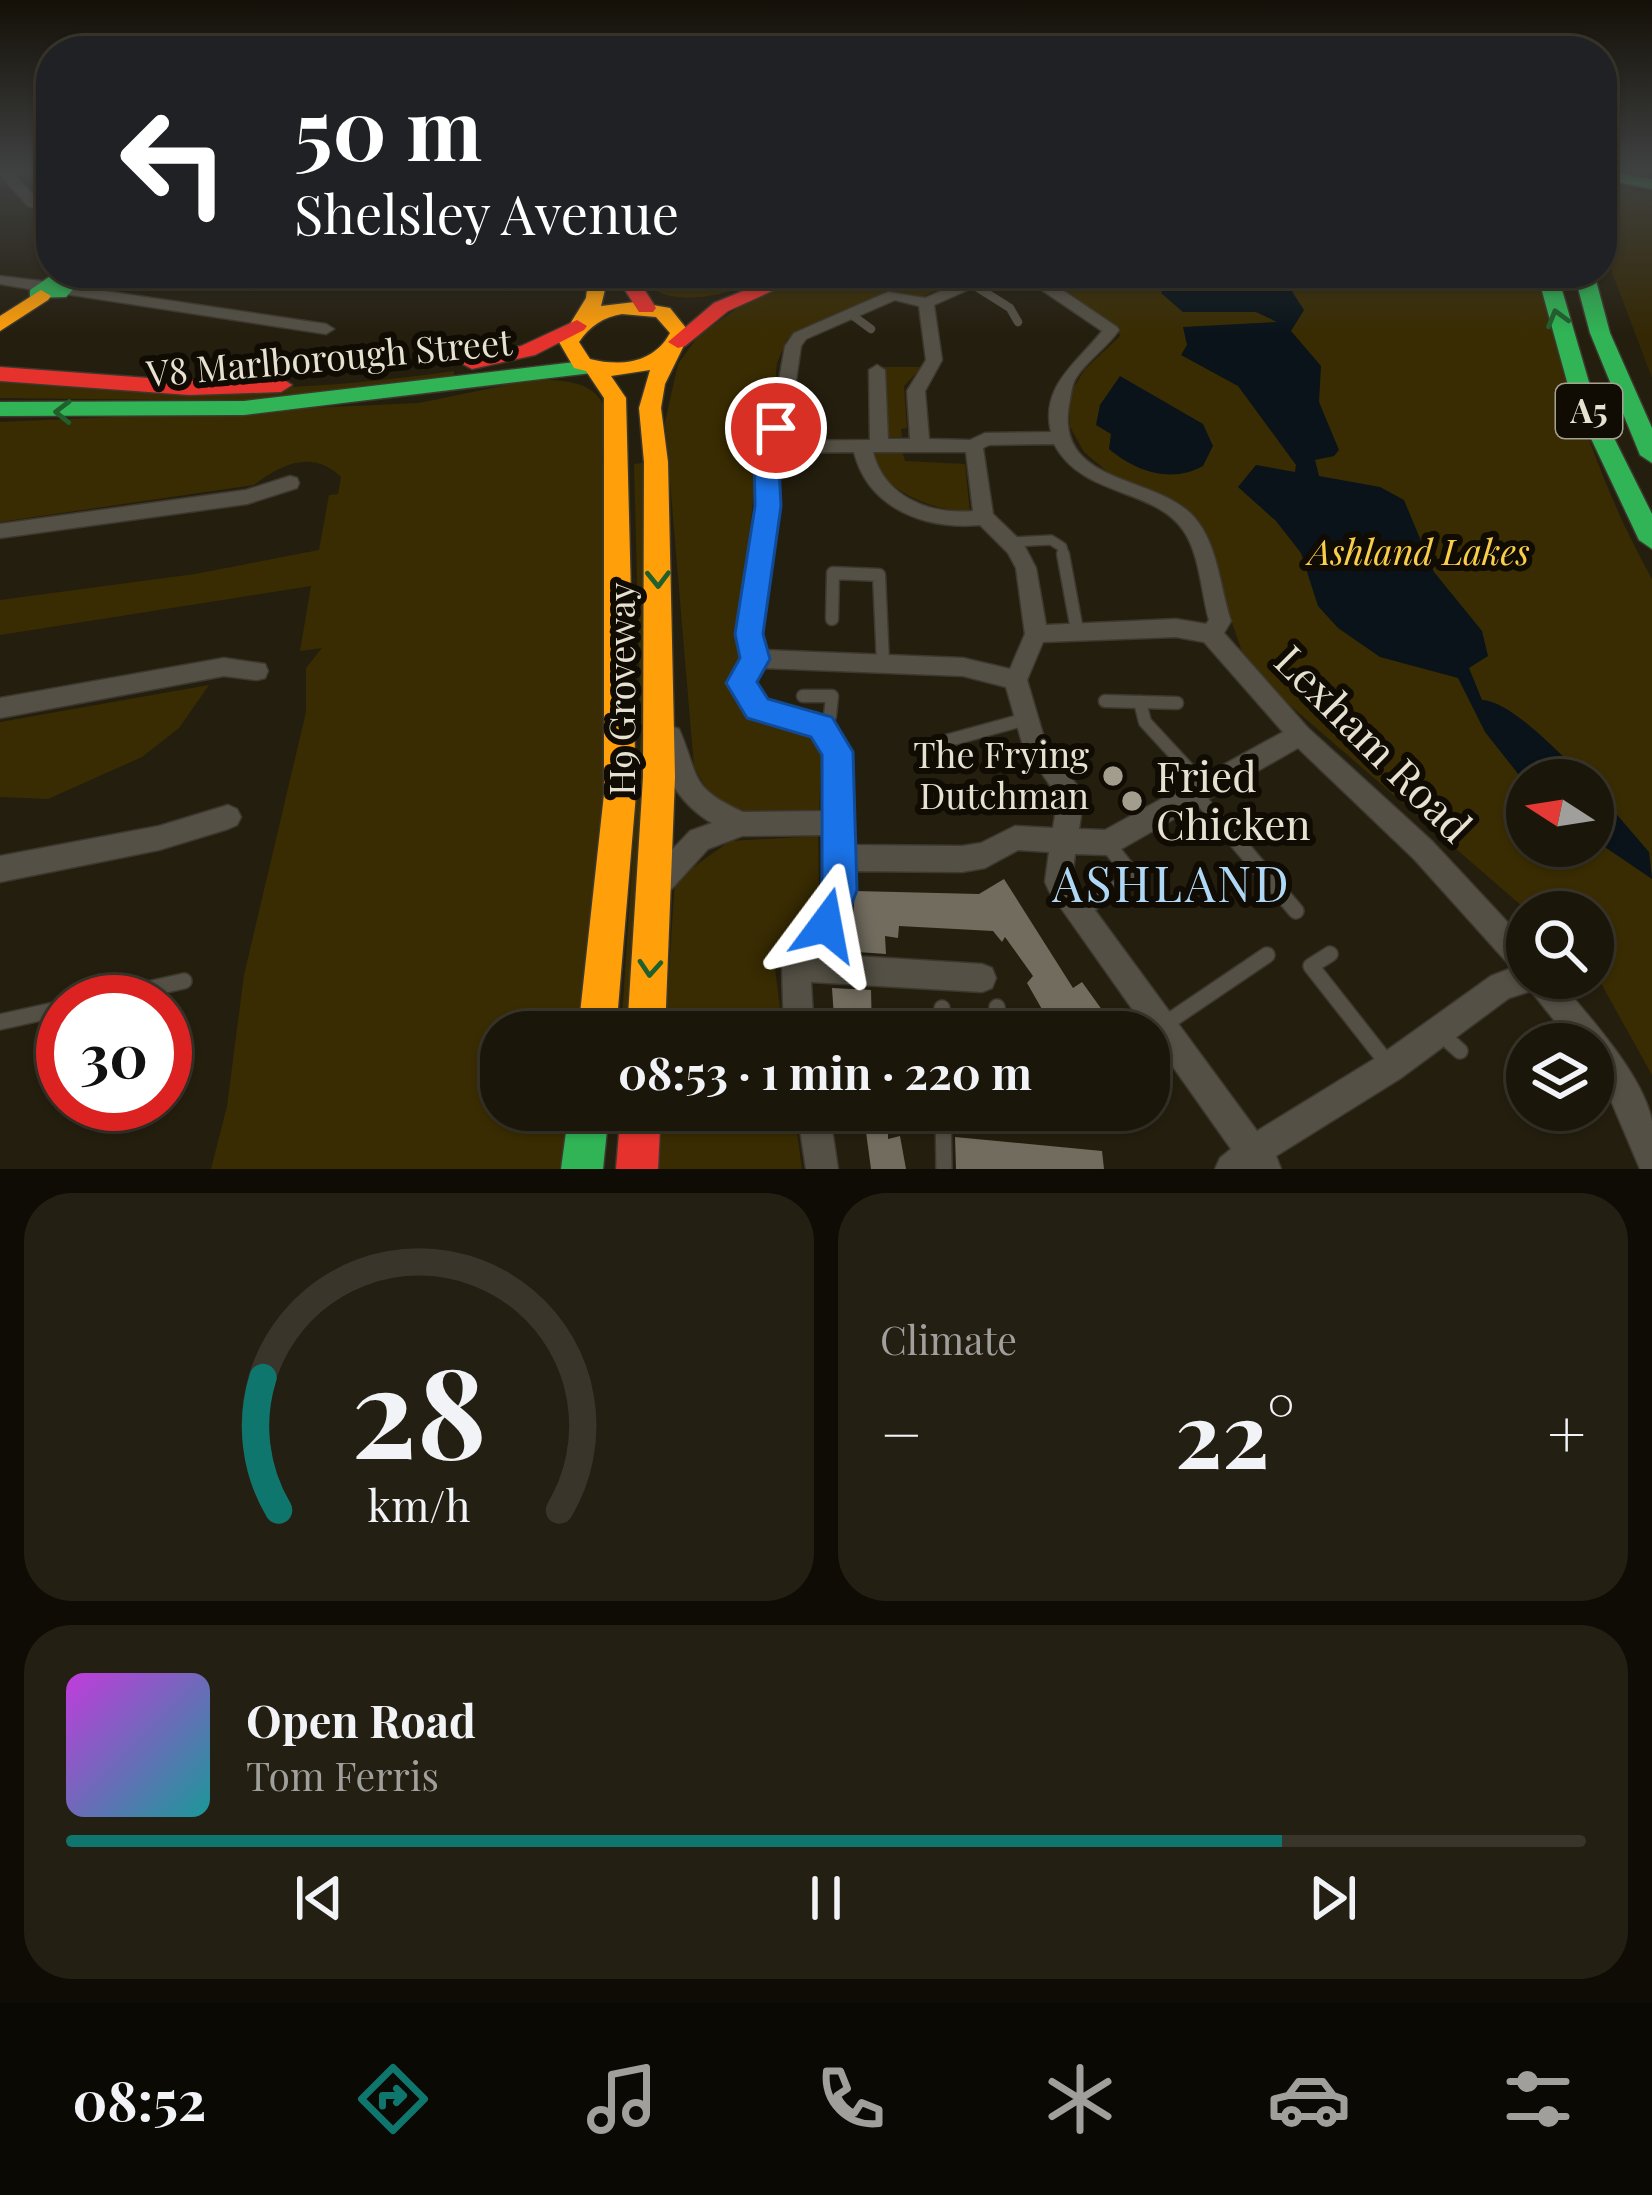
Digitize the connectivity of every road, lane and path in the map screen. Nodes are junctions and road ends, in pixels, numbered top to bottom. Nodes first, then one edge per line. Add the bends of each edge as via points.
1 (0, 280) edge
2 (36, 283) edge
3 (53, 288) edge
4 (75, 288) edge
5 (597, 288) edge
6 (635, 288) edge
7 (765, 288) edge
8 (962, 288) edge
9 (978, 288) edge
10 (1051, 288) edge
11 (1551, 288) edge
12 (1588, 288) edge
13 (748, 295) junction
14 (926, 303) junction
15 (649, 308) junction
16 (852, 315) junction
17 (1018, 322) dead end
18 (579, 324) junction
19 (0, 326) edge
20 (871, 328) dead end
21 (326, 329) dead end
22 (675, 347) junction
23 (497, 368) junction
24 (594, 368) junction
25 (877, 370) dead end
26 (0, 374) edge
27 (458, 374) junction
28 (0, 410) edge
29 (1062, 438) junction
30 (870, 445) junction
31 (920, 445) junction
32 (766, 446) junction
33 (974, 446) junction
34 (1652, 455) edge
35 (290, 483) dead end
36 (984, 517) junction
37 (0, 531) edge
38 (1652, 540) edge
39 (1009, 542) junction
40 (832, 619) dead end
41 (1077, 629) junction
42 (1036, 634) junction
43 (1211, 634) junction
44 (755, 659) junction
45 (883, 663) junction
46 (257, 671) dead end
47 (659, 677) junction
48 (1016, 680) junction
49 (803, 696) dead end
50 (1106, 700) dead end
51 (1140, 702) junction
52 (1177, 703) dead end
53 (0, 708) edge
54 (1026, 719) junction
55 (821, 727) junction
56 (1300, 735) junction
57 (935, 744) dead end
58 (1201, 792) junction
59 (228, 817) dead end
60 (840, 823) junction
61 (742, 824) junction
62 (1064, 839) junction
63 (1107, 843) junction
64 (840, 858) junction
65 (0, 869) edge
66 (656, 886) junction
67 (1079, 911) junction
68 (1296, 911) dead end
69 (1506, 941) edge
70 (1330, 953) dead end
71 (1268, 955) dead end
72 (796, 967) junction
73 (982, 978) dead end
74 (1506, 985) edge
75 (1556, 999) edge
76 (998, 1007) dead end
77 (599, 1011) edge
78 (647, 1011) edge
79 (798, 1011) edge
80 (998, 1011) edge
81 (1144, 1011) edge
82 (36, 1014) edge
83 (0, 1022) edge
84 (1576, 1023) edge
85 (1170, 1030) edge
86 (1170, 1052) edge
87 (1390, 1067) junction
88 (1614, 1076) edge
89 (587, 1131) edge
90 (640, 1131) edge
91 (816, 1131) edge
92 (943, 1131) edge
93 (1652, 1158) edge
94 (1250, 1164) edge
95 (582, 1169) edge
96 (637, 1169) edge
97 (822, 1169) edge
98 (944, 1169) edge

1 - 2 street
3 - 19 main road
4 - 21 street
5 - 18 main road
6 - 15 main road
7 - 13 main road
8 - 14 street
9 - 17 lane
10 - 29 street via 1111,330 1064,383
38 -> 11 main road, A5 via 1582,396
12 - 34 main road, A5
13 - 15 main road
13 - 22 main road via 710,314
14 - 16 street via 893,295
14 - 31 street via 934,360 916,391
15 - 18 main road, V8 Marlborough Street via 611,309
15 - 22 main road via 677,325
16 - 20 lane
16 - 32 street via 793,346 782,415
18 - 23 main road, V8 Marlborough Street
18 - 24 main road, H9 Groveway via 570,350
22 - 24 main road, V8 Marlborough Street via 638,369
22 -> 47 main road, H9 Groveway via 654,384
23 - 24 main road, V8 Marlborough Street
23 - 27 main road, V8 Marlborough Street
24 - 77 main road, H9 Groveway via 615,398 620,468 620,794
25 - 30 street
26 - 27 main road, V8 Marlborough Street via 189,388
27 -> 28 main road, V8 Marlborough Street via 244,408
29 - 33 street
29 - 43 street via 1105,483 1165,504 1192,527 1220,621
30 - 31 street
30 - 32 street
30 - 36 street via 875,483 903,506 944,518
31 - 33 street
32 - 44 street via 768,506 749,634
33 - 36 street
35 - 37 street via 247,497
36 - 39 street
39 - 41 lane via 1062,547
39 - 42 street via 1026,568
40 - 45 lane via 833,574 879,575
41 - 42 street
41 - 43 street
42 - 48 street
43 - 56 street, Lexham Road
44 - 45 street
44 - 55 street via 741,683 746,697 770,715
45 - 48 street via 963,667
46 - 53 street via 224,667
47 - 61 street via 678,774 696,804
47 - 66 main road, H9 Groveway
48 - 54 street
49 - 55 lane via 832,696
50 - 51 lane
51 - 52 lane
51 - 58 lane via 1145,722
54 - 57 lane via 1004,721 962,744
54 - 62 street via 1035,746 1072,795
55 - 60 street via 838,752
56 - 58 street
56 - 69 street, Lexham Road
58 - 63 street
58 - 68 lane
59 - 65 street
60 - 61 street
60 - 64 street
61 - 66 street via 699,840
62 - 63 street
62 - 64 street via 1016,838 962,859
62 - 67 street via 1058,882
63 - 67 lane via 1134,878
64 - 72 street via 826,925
66 -> 78 main road, H9 Groveway
67 - 81 street
70 - 87 lane via 1311,966
71 - 85 lane
72 - 73 street
72 - 79 street
74 - 87 street via 1449,1041
75 - 84 street
76 - 80 lane
82 - 83 lane
86 - 94 street
87 - 94 street
88 - 93 street
89 - 95 main road
90 - 96 main road
91 - 97 street
92 - 98 lane

